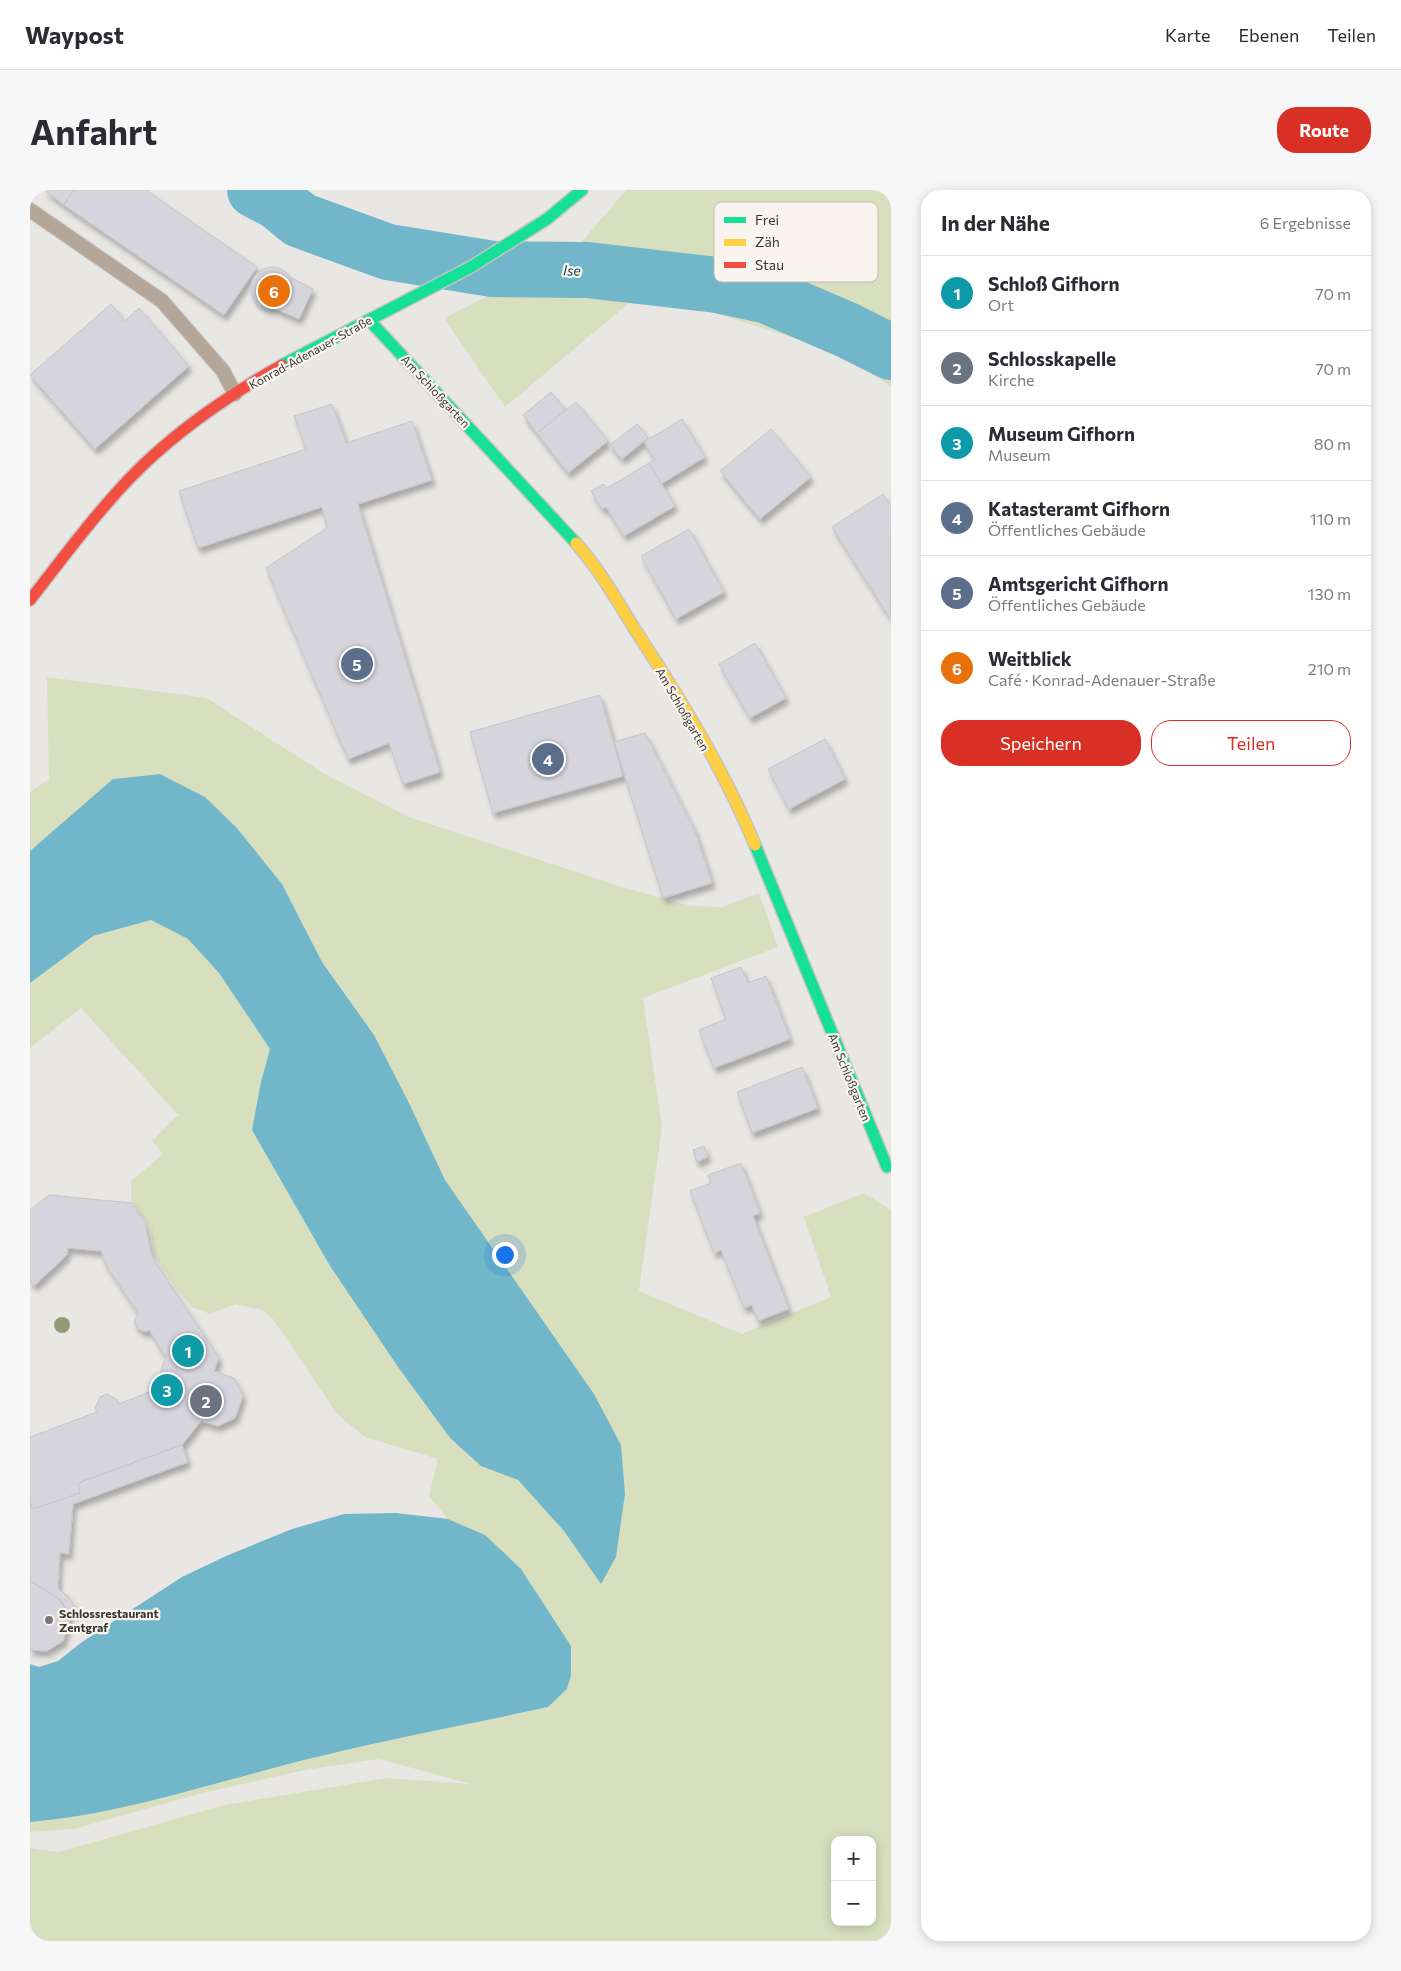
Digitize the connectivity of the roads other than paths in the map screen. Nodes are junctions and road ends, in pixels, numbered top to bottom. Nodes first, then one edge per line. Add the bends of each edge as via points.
1 (582, 190) edge
2 (30, 210) edge
3 (369, 320) junction
4 (235, 394) junction
5 (30, 600) edge
6 (887, 1167) dead end

1 - 3 street, Konrad-Adenauer-Straße via 554,215 512,244
2 - 4 lane via 162,301 224,371
3 - 4 street, Konrad-Adenauer-Straße via 271,371
3 - 6 street, Am Schloßgarten via 589,558 653,657 737,800
4 - 5 street, Konrad-Adenauer-Straße via 178,434 114,495

